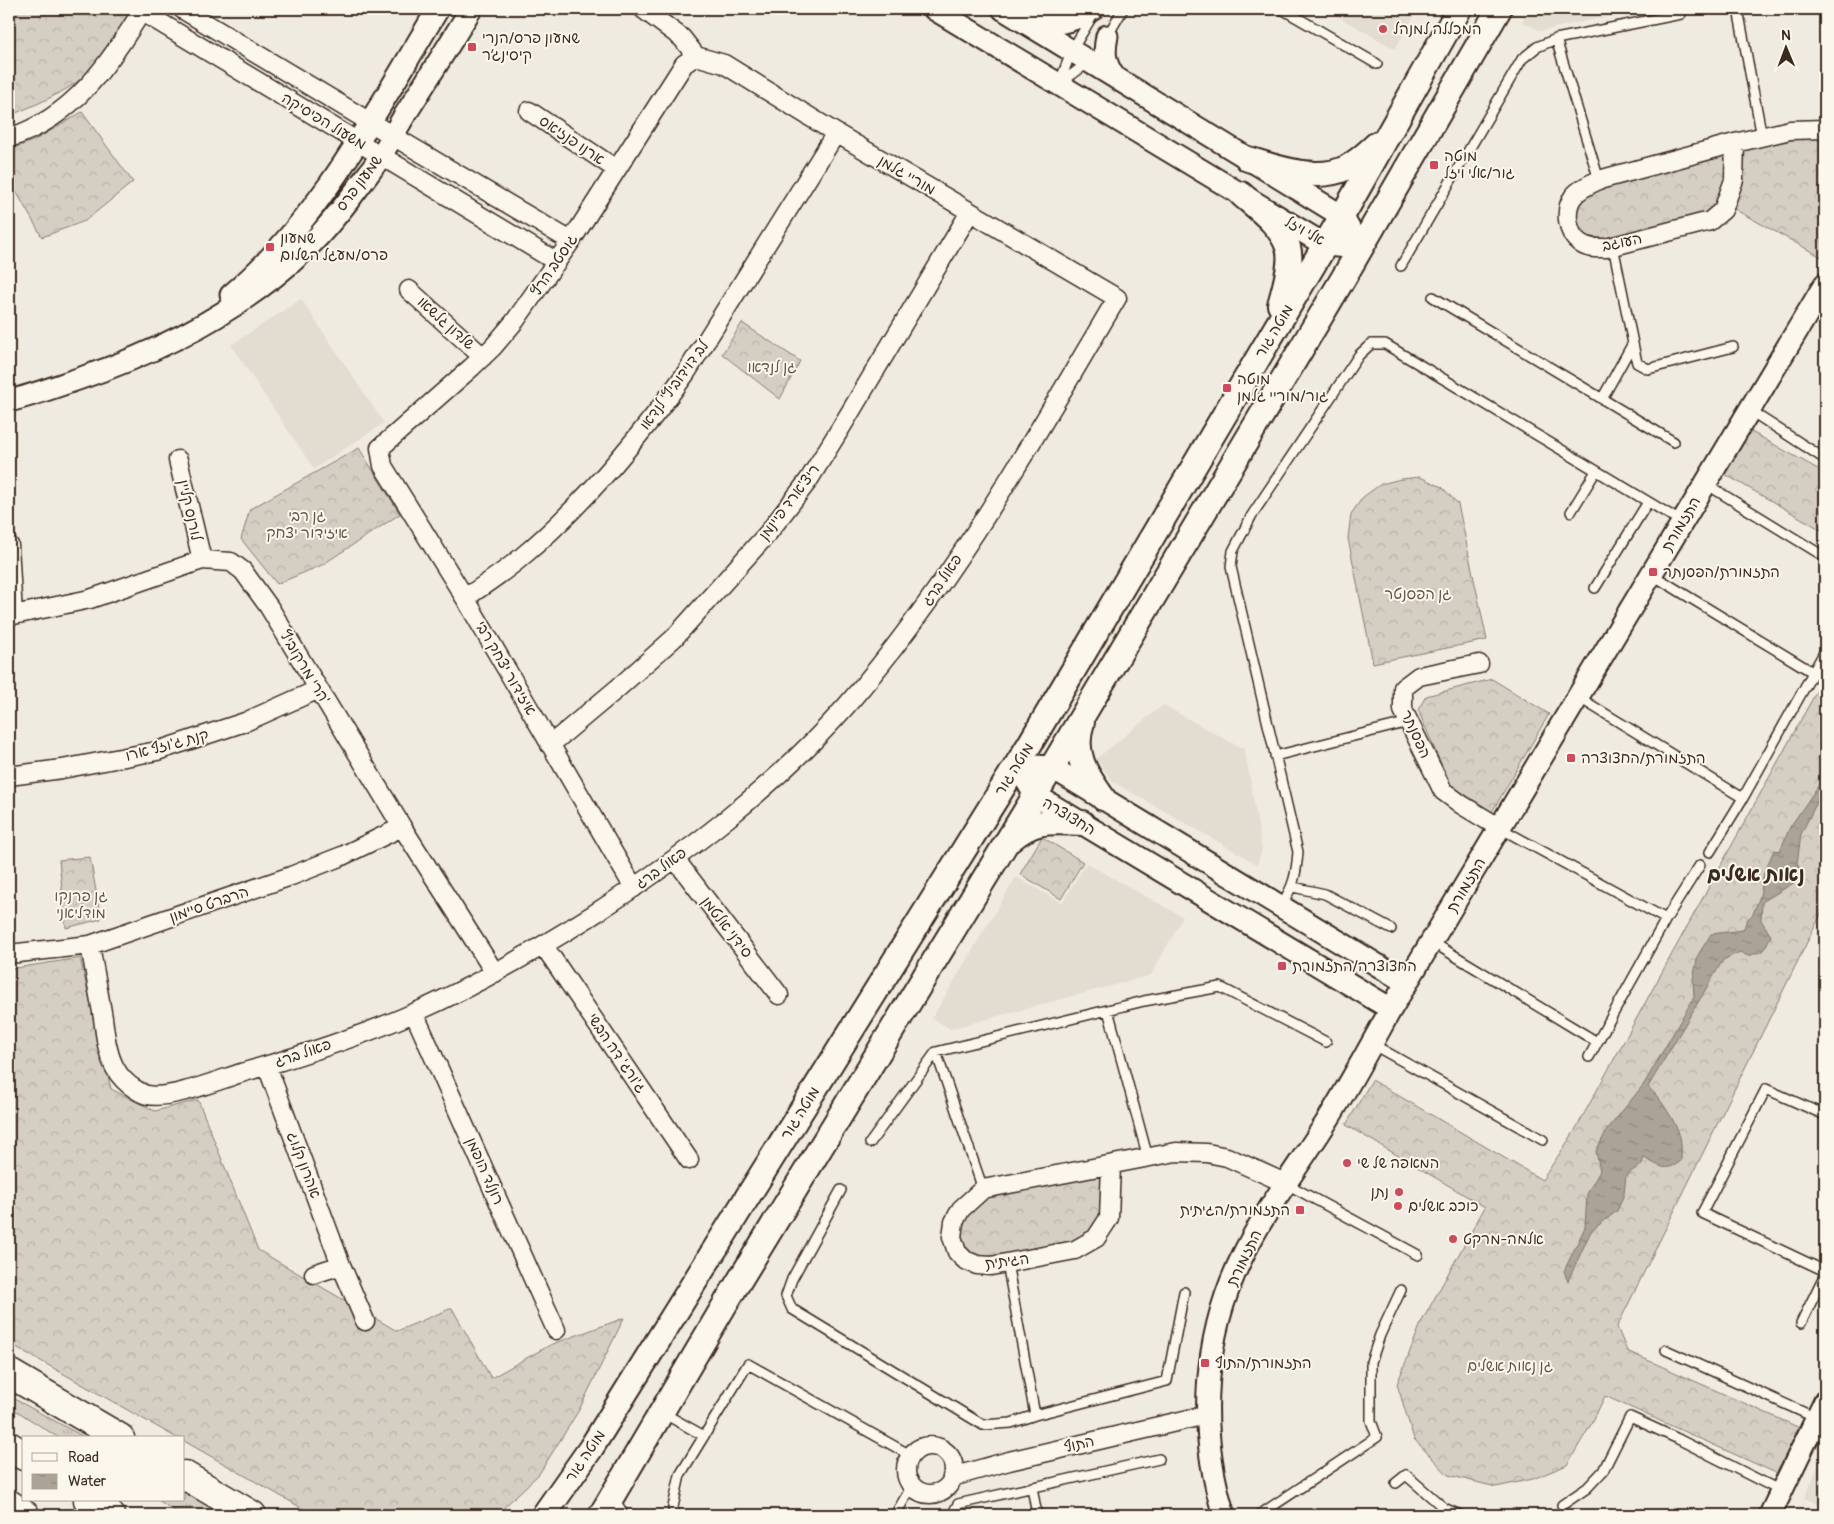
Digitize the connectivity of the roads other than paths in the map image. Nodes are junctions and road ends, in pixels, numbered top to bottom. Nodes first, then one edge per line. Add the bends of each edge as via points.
1 (182, 9) edge
2 (438, 9) edge
3 (471, 9) edge
4 (643, 9) edge
5 (934, 9) edge
6 (1004, 9) edge
7 (1093, 9) edge
8 (1097, 9) edge
9 (1123, 9) edge
10 (1282, 9) edge
11 (1459, 9) edge
12 (1499, 9) edge
13 (1738, 9) edge
14 (142, 10) edge
15 (1682, 14) dead end
16 (1025, 22) junction
17 (1107, 36) junction
18 (1556, 39) junction
19 (1072, 50) junction
20 (696, 56) junction
21 (1091, 61) junction
22 (1377, 64) dead end
23 (1113, 75) junction
24 (1059, 84) junction
25 (529, 111) dead end
26 (369, 122) junction
27 (1825, 129) edge
28 (1391, 131) junction
29 (836, 133) junction
30 (392, 136) junction
31 (1762, 137) junction
32 (9, 138) edge
33 (358, 141) junction
34 (1735, 143) junction
35 (381, 155) junction
36 (1248, 159) junction
37 (616, 169) junction
38 (1598, 180) junction
39 (1241, 194) junction
40 (970, 212) junction
41 (1342, 216) junction
42 (572, 241) junction
43 (1325, 245) junction
44 (1614, 246) junction
45 (1360, 248) junction
46 (557, 262) junction
47 (1401, 266) dead end
48 (1825, 284) edge
49 (409, 290) dead end
50 (1433, 297) dead end
51 (1117, 298) joint
52 (1274, 330) junction
53 (181, 337) junction
54 (1633, 343) junction
55 (1733, 347) dead end
56 (483, 356) junction
57 (1602, 399) junction
58 (9, 401) edge
59 (1749, 410) junction
60 (1674, 442) dead end
61 (380, 448) joint
62 (1825, 459) edge
63 (178, 460) dead end
64 (1596, 471) junction
65 (1706, 483) junction
66 (1648, 502) junction
67 (1571, 512) dead end
68 (1682, 522) junction
69 (9, 545) edge
70 (1825, 556) edge
71 (202, 560) junction
72 (1651, 574) junction
73 (1595, 588) dead end
74 (465, 598) junction
75 (11, 616) edge
76 (1825, 651) edge
77 (1479, 664) dead end
78 (1814, 673) junction
79 (319, 689) junction
80 (1578, 697) junction
81 (1087, 708) junction
82 (1409, 722) junction
83 (550, 745) junction
84 (1275, 756) junction
85 (1017, 765) junction
86 (1052, 767) junction
87 (9, 776) edge
88 (1035, 795) junction
89 (1103, 798) junction
90 (1743, 798) junction
91 (1082, 823) junction
92 (402, 827) junction
93 (1500, 828) junction
94 (1003, 846) junction
95 (1710, 852) dead end
96 (675, 859) junction
97 (1700, 865) dead end
98 (1293, 887) junction
99 (634, 888) junction
100 (1281, 907) junction
101 (1666, 919) junction
102 (1391, 929) dead end
103 (1432, 942) junction
104 (90, 945) junction
105 (544, 946) junction
106 (9, 954) edge
107 (494, 973) junction
108 (1407, 983) junction
109 (779, 995) dead end
110 (1391, 1009) junction
111 (1108, 1010) junction
112 (414, 1013) junction
113 (1326, 1042) dead end
114 (1597, 1042) junction
115 (1372, 1044) junction
116 (936, 1052) junction
117 (1589, 1057) dead end
118 (266, 1066) junction
119 (1825, 1116) edge
120 (1543, 1140) dead end
121 (870, 1143) dead end
122 (1148, 1158) junction
123 (689, 1160) dead end
124 (1111, 1165) junction
125 (1285, 1183) junction
126 (983, 1189) junction
127 (841, 1190) dead end
128 (1418, 1255) dead end
129 (1007, 1263) junction
130 (341, 1265) junction
131 (1825, 1273) edge
132 (314, 1274) dead end
133 (1401, 1290) dead end
134 (1184, 1292) dead end
135 (365, 1321) dead end
136 (1801, 1323) dead end
137 (556, 1330) dead end
138 (1666, 1350) dead end
139 (9, 1373) edge
140 (1821, 1410) edge
141 (662, 1413) junction
142 (1034, 1415) junction
143 (1206, 1415) junction
144 (117, 1436) edge
145 (704, 1436) junction
146 (9, 1446) edge
147 (22, 1455) edge
148 (910, 1455) junction
149 (1159, 1459) dead end
150 (185, 1476) edge
151 (952, 1477) junction
152 (1396, 1483) dead end
153 (912, 1486) junction
154 (1032, 1487) junction
155 (1781, 1491) junction
156 (91, 1502) edge
157 (9, 1504) edge
158 (1562, 1505) dead end
159 (613, 1509) edge
160 (25, 1515) edge
161 (110, 1515) edge
162 (252, 1515) edge
163 (544, 1515) edge
164 (674, 1515) edge
165 (895, 1515) edge
166 (952, 1515) edge
167 (1038, 1515) edge
168 (1224, 1515) edge
169 (1259, 1515) edge
170 (1460, 1515) edge
171 (1770, 1515) edge

1 - 26 street, משעול הפיסיקה
2 - 26 street, שמעון פרס
3 - 30 street, שמעון פרס
4 - 20 street via 682,38
5 - 24 street, אלי ויזל
6 - 16 street, אלי ויזל
7 - 16 street via 1067,22
8 - 19 lane
9 - 17 lane
10 - 22 lane
11 - 28 main road, מוטה גור
12 - 45 main road, מוטה גור
13 - 31 lane
14 - 32 street via 103,70 85,90 52,117
14 - 33 street, משעול הפיסיקה
15 - 18 lane
16 - 19 street, אלי ויזל
17 - 21 lane
17 - 23 street via 1107,66
18 - 38 lane
18 - 47 lane via 1537,47 1522,59
19 - 21 street, אלי ויזל
19 - 24 lane
20 - 29 street, מוריי גלמן via 724,64
20 - 37 street, גוסטב הרץ via 684,64
21 - 23 street, אלי ויזל
21 - 24 lane
23 - 36 street, אלי ויזל
24 - 39 street, אלי ויזל
25 - 37 street, ארנו פנזיאס
26 - 30 street, משעול הפיסיקה
26 - 33 street, שמעון פרס
27 - 31 street, העוגב via 1790,130
28 - 36 main road via 1361,159 1332,172 1284,171
28 - 41 main road, מוטה גור
29 - 40 street, מוריי גלמן
29 - 74 street, לב דוידוביץ' לנדאו via 686,374 659,410 611,467 544,537
30 - 35 street, שמעון פרס
30 - 42 street, משעול הפיסיקה
31 - 34 street, העוגב
33 - 35 street, משעול הפיסיקה
33 - 53 street, שמעון פרס via 309,213 280,247
34 - 38 street, העוגב
34 - 44 street, העוגב via 1734,180 1723,210 1710,221
35 - 46 street, משעול הפיסיקה
35 - 53 street, שמעון פרס via 307,248 257,290
36 - 41 street, אלי ויזל
37 - 42 street, גוסטב הרץ
38 - 44 street, העוגב via 1572,197 1567,210 1568,221 1580,243 1592,248
39 - 43 street, אלי ויזל
39 - 52 main road via 1275,225 1288,248 1288,276
40 - 51 street, מוריי גלמן
40 - 83 street, ריצ'ארד פיינמן via 808,481 768,533 674,638
41 - 43 main road, מוטה גור
41 - 45 street, אלי ויזל
42 - 46 street, גוסטב הרץ
43 - 45 street, אלי ויזל
43 - 52 main road, מוטה גור
44 - 54 lane
45 - 81 main road, מוטה גור
46 - 56 street, גוסטב הרץ via 515,321
48 - 59 street, התזמורת
49 - 56 street, שלדון גלשאו
50 - 57 lane
51 - 96 street, פאול ברג via 1002,492 894,647 809,746 774,779
52 - 85 main road, מוטה גור
53 - 58 street, שמעון פרס via 119,365
54 - 55 lane via 1637,363 1648,369
54 - 57 lane
56 - 61 street, גוסטב הרץ
57 - 60 lane
59 - 62 lane
59 - 65 street, התזמורת
61 - 74 street, איזידור יצחק רבי via 383,466
63 - 71 street, לורנס קליין
64 - 66 lane
64 - 67 lane
64 - 84 lane via 1385,344 1370,344 1359,354 1252,515 1233,551 1231,567 1234,582
65 - 68 street, התזמורת
65 - 70 lane
66 - 68 lane
66 - 73 lane
68 - 72 street, התזמורת
69 - 75 street
71 - 75 street, הרי מרקוביץ' via 90,599
71 - 79 street, הרי מרקוביץ' via 231,562 243,571 269,606
72 - 78 lane
72 - 80 street, התזמורת
74 - 83 street, איזידור יצחק רבי
76 - 78 lane
77 - 82 street, הפסנתר via 1419,676 1403,688 1403,710
78 - 90 lane
79 - 87 street, קנת ג'וזף ארו via 245,722 157,751
79 - 92 street, הרי מרקוביץ'
80 - 90 lane
80 - 93 street, התזמורת
81 - 86 main road, מוטה גור
81 - 89 main road via 1078,735 1080,756 1085,773
82 - 84 lane
82 - 93 street, הפסנתר via 1443,791
83 - 99 street, איזידור יצחק רבי
84 - 98 lane via 1298,852
85 - 86 street
85 - 88 street, החצוצרה
85 - 163 main road, מוטה גור via 591,1448
86 - 88 main road, מוטה גור
86 - 89 street
88 - 91 street, החצוצרה
88 - 94 main road, מוטה גור
89 - 100 street
90 - 95 lane
91 - 94 main road via 1036,824 1023,829
91 - 110 street, החצוצרה
92 - 104 street, הרברט סיימון via 291,876
92 - 107 street, הרי מרקוביץ'
93 - 101 lane
93 - 103 street, התזמורת
94 - 141 main road, מוטה גור
96 - 99 street, פאול ברג
96 - 109 street, סידני אלטמן
97 - 101 lane
98 - 100 lane
98 - 102 lane via 1325,894
99 - 105 street, פאול ברג
100 - 108 street
101 - 114 lane
103 - 108 street, התזמורת
103 - 114 lane
104 - 106 street, הרברט סיימון
104 - 118 street, פאול ברג via 108,1049 115,1070 131,1087 146,1095 160,1096
105 - 107 street, פאול ברג
105 - 123 street, ג'ורג' דה הבשי
107 - 112 street, פאול ברג
108 - 110 street, התזמורת
110 - 115 street, התזמורת
111 - 113 lane via 1220,987
111 - 116 lane
111 - 122 lane
112 - 118 street, פאול ברג
112 - 137 street, רונלד הופמן
114 - 117 lane
115 - 120 lane
115 - 125 street, התזמורת
116 - 121 lane
116 - 126 lane
118 - 130 street, אהרון קלוג
119 - 131 lane via 1766,1089 1702,1213
122 - 124 street
122 - 125 street via 1176,1152 1207,1153 1227,1157
124 - 126 street
124 - 129 street, הגיתית via 1110,1218 1096,1238 1075,1250
125 - 128 lane
125 - 143 street, התזמורת via 1244,1252 1223,1305 1215,1336
126 - 129 street, הגיתית via 961,1209 954,1222 952,1236 957,1252 977,1265
127 - 142 lane via 792,1279 786,1296 792,1309 983,1425 1011,1423
129 - 142 lane
130 - 132 street
130 - 135 street, אהרון קלוג
131 - 136 lane
133 - 169 lane via 1371,1362 1371,1421 1377,1437
134 - 142 lane via 1167,1381
138 - 140 lane
139 - 144 highway
140 - 155 street
141 - 145 lane
141 - 159 main road, מוטה גור
143 - 151 street, התוף via 1010,1460
143 - 168 street, התזמורת via 1212,1468
145 - 148 lane via 748,1364
145 - 164 lane via 680,1475
146 - 147 highway
148 - 151 street via 924,1446 944,1450 953,1464
148 - 153 street via 905,1471
149 - 154 lane
150 - 162 highway
151 - 153 street via 943,1490 935,1493 918,1491
152 - 170 lane via 1406,1475 1444,1508
153 - 165 lane
154 - 166 lane via 958,1504
154 - 167 lane
155 - 158 lane via 1630,1417 1603,1471 1587,1488
155 - 171 street
156 - 161 highway
157 - 160 highway

